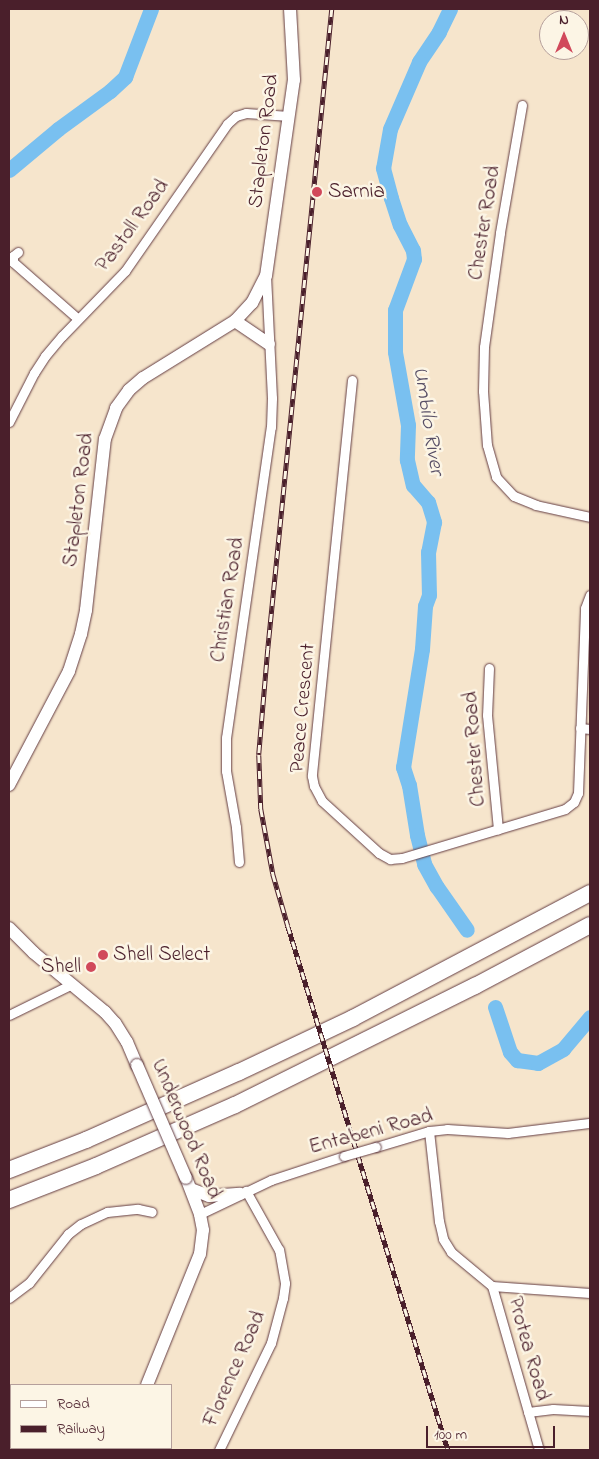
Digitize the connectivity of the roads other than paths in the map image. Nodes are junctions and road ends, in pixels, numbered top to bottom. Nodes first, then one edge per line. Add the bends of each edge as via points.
1 (290, 9) edge
2 (522, 105) dead end
3 (288, 116) junction
4 (18, 252) dead end
5 (266, 276) junction
6 (78, 320) junction
7 (235, 321) junction
8 (269, 344) junction
9 (352, 380) dead end
10 (9, 422) edge
11 (590, 517) edge
12 (590, 595) edge
13 (489, 668) dead end
14 (580, 728) junction
15 (590, 728) edge
16 (9, 785) edge
17 (498, 829) junction
18 (239, 862) dead end
19 (590, 893) edge
20 (590, 925) edge
21 (10, 929) edge
22 (72, 984) junction
23 (9, 1015) edge
24 (590, 1124) edge
25 (429, 1131) junction
26 (9, 1170) edge
27 (189, 1184) junction
28 (243, 1193) junction
29 (9, 1200) edge
30 (152, 1212) dead end
31 (200, 1214) junction
32 (492, 1286) junction
33 (590, 1293) edge
34 (9, 1298) edge
35 (147, 1384) edge
36 (590, 1411) edge
37 (528, 1412) junction
38 (218, 1450) edge
39 (538, 1450) edge

1 - 3 main road, Stapleton Road via 294,80
2 - 11 street, Chester Road via 484,347 487,445 496,477 522,500
3 - 5 main road, Stapleton Road
3 - 6 street, Pastoll Road via 246,114 236,116 227,124 135,259
4 - 6 street via 13,262
5 - 7 main road, Stapleton Road via 252,303
5 - 8 street, Christian Road
6 - 10 street, Pastoll Road via 34,373
7 - 8 main road
7 - 16 main road, Stapleton Road via 142,378 121,400 110,420 81,634 69,671
8 - 18 street, Christian Road via 272,398 269,448 226,738 226,771
9 - 17 street, Peace Crescent via 312,776 314,786 322,801 372,847 390,859
12 - 14 street via 585,608
13 - 17 street, Chester Road via 487,715
14 - 15 street
14 - 17 street, Peace Crescent via 578,793 574,802 565,809
19 - 26 highway via 353,1018 86,1140
20 - 29 highway via 235,1105
21 - 22 main road, Underwood Road
22 - 23 street
22 - 27 main road, Underwood Road, bridge via 115,1023
24 - 25 street, Entabeni Road via 508,1134 447,1129
25 - 28 street, Entabeni Road, bridge via 289,1173
25 - 32 street via 444,1239 451,1252
27 - 28 main road via 209,1196
27 - 31 main road, Underwood Road
28 - 31 street, Entabeni Road
28 - 38 street, Florence Road via 279,1250 284,1273 283,1298 271,1343
30 - 34 street via 138,1209 107,1212 81,1224 68,1234 29,1283
31 - 35 main road, Underwood Road via 203,1230 200,1254
32 - 33 street
32 - 37 street, Protea Road
36 - 37 street via 553,1409
37 - 39 street, Protea Road

